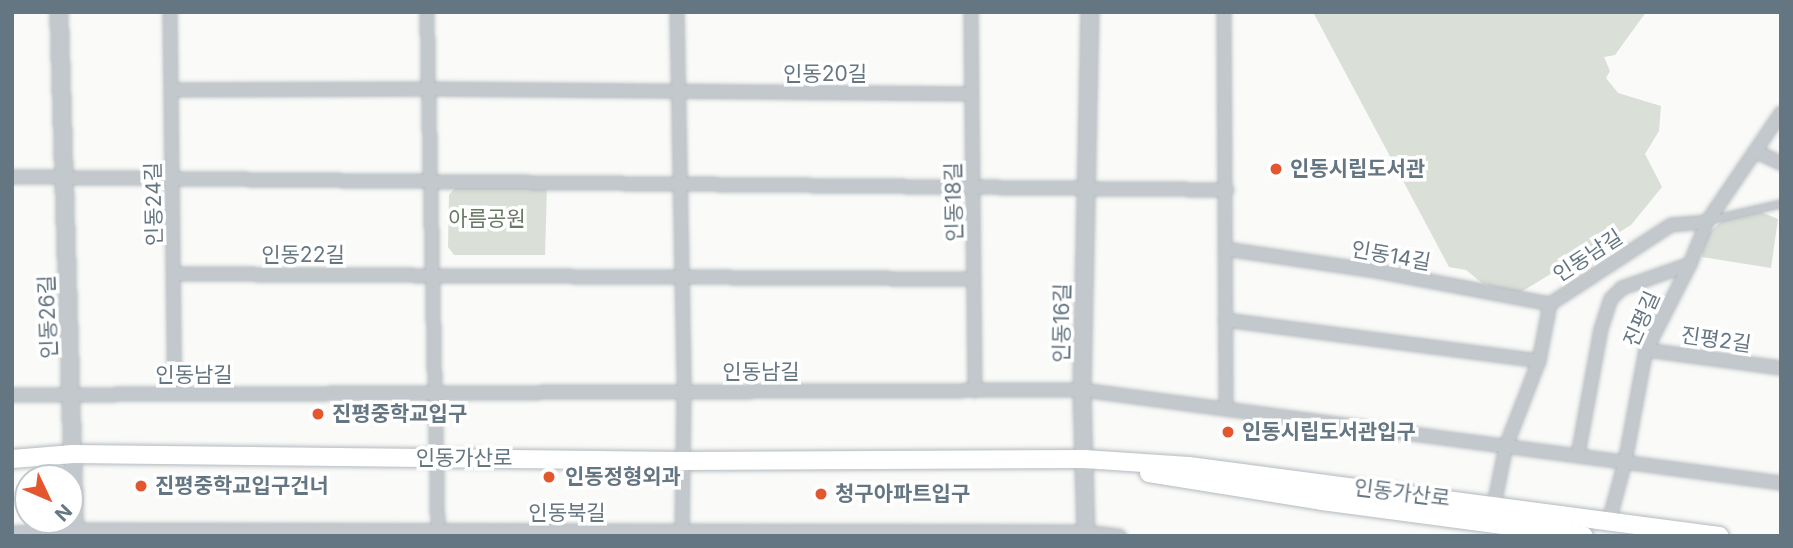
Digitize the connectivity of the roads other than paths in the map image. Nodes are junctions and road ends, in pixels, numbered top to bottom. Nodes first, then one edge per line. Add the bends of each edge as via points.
1 (60, 12) edge
2 (170, 12) edge
3 (428, 12) edge
4 (677, 12) edge
5 (971, 12) edge
6 (1090, 12) edge
7 (1224, 12) edge
8 (429, 89) junction
9 (172, 90) junction
10 (679, 93) junction
11 (972, 94) junction
12 (1781, 113) edge
13 (1757, 152) junction
14 (1781, 163) edge
15 (12, 177) edge
16 (64, 178) junction
17 (172, 179) junction
18 (431, 179) junction
19 (680, 184) junction
20 (973, 187) junction
21 (1085, 188) junction
22 (1227, 190) junction
23 (1781, 204) edge
24 (1707, 222) junction
25 (1225, 248) junction
26 (1690, 264) junction
27 (174, 274) junction
28 (433, 275) junction
29 (682, 277) junction
30 (974, 279) junction
31 (1550, 304) junction
32 (1225, 320) junction
33 (1646, 350) junction
34 (1539, 361) junction
35 (1781, 369) edge
36 (1082, 390) junction
37 (975, 391) junction
38 (684, 392) junction
39 (435, 393) junction
40 (71, 394) junction
41 (175, 394) junction
42 (12, 395) edge
43 (1226, 409) junction
44 (1506, 446) junction
45 (73, 454) junction
46 (1578, 455) junction
47 (436, 458) junction
48 (12, 459) edge
49 (1084, 459) junction
50 (681, 461) junction
51 (1625, 461) junction
52 (73, 464) edge
53 (1781, 483) edge
54 (1494, 505) junction
55 (1609, 521) junction
56 (1508, 531) edge
57 (84, 533) edge
58 (195, 533) edge
59 (438, 534) edge
60 (682, 534) edge
61 (973, 534) edge
62 (1086, 534) edge
63 (1120, 536) edge
64 (1584, 536) edge
65 (1719, 536) edge

1 - 16 street, 인동26길
2 - 9 street, 인동24길
3 - 8 street
4 - 10 street
5 - 11 street, 인동18길
6 - 21 street, 인동16길
7 - 22 street
8 - 9 street
8 - 10 street, 인동20길
8 - 18 street
9 - 17 street, 인동24길
10 - 11 street, 인동20길
10 - 19 street
11 - 20 street, 인동18길
12 - 13 street, 진평길
13 - 14 street
13 - 24 street, 진평길
15 - 16 street
16 - 17 street
16 - 40 street, 인동26길
17 - 18 street
17 - 27 street, 인동24길
18 - 19 street
18 - 28 street
19 - 20 street
19 - 29 street
20 - 21 street
20 - 30 street, 인동18길
21 - 22 street
21 - 36 street, 인동16길
22 - 25 street
23 - 24 lane
24 - 26 street, 진평길
24 - 31 street, 인동남길 via 1671,225
25 - 31 street, 인동14길
25 - 32 street
26 - 33 street, 진평길
26 - 46 street via 1622,288 1611,299 1601,329
27 - 28 street, 인동22길
27 - 41 street, 인동24길
28 - 29 street
28 - 39 street
29 - 30 street
29 - 38 street
30 - 37 street, 인동18길
31 - 34 street, 인동남길
32 - 34 street
32 - 43 street
33 - 35 street, 진평2길
33 - 51 street, 진평길
34 - 44 street, 인동남길
36 - 37 street, 인동남길
36 - 43 street, 인동남길
36 - 49 street, 인동16길
37 - 38 street, 인동남길
38 - 39 street, 인동남길
38 - 50 street
39 - 41 street, 인동남길
39 - 47 street
40 - 41 street, 인동남길
40 - 42 street, 인동남길
40 - 45 street, 인동26길
43 - 44 street, 인동남길
44 - 46 street, 인동남길
44 - 54 street
45 - 47 main road, 인동가산로
45 - 48 main road, 인동가산로
45 - 52 street, 인동26길
46 - 51 street, 인동남길
47 - 50 main road, 인동가산로
47 - 59 street
49 - 50 main road, 인동가산로
49 - 54 main road, 인동가산로 via 1189,466
49 - 56 main road, 인동가산로 via 1195,482
49 - 62 street, 인동16길
50 - 60 street
51 - 53 street, 인동남길
51 - 55 street, 진평길
54 - 55 main road, 인동가산로
55 - 65 main road, 인동가산로
56 - 64 main road, 인동가산로
57 - 58 street, 인동북길
58 - 59 street, 인동북길
59 - 60 street, 인동북길
60 - 61 street, 인동북길
61 - 62 street, 인동북길
62 - 63 street, 인동북길

